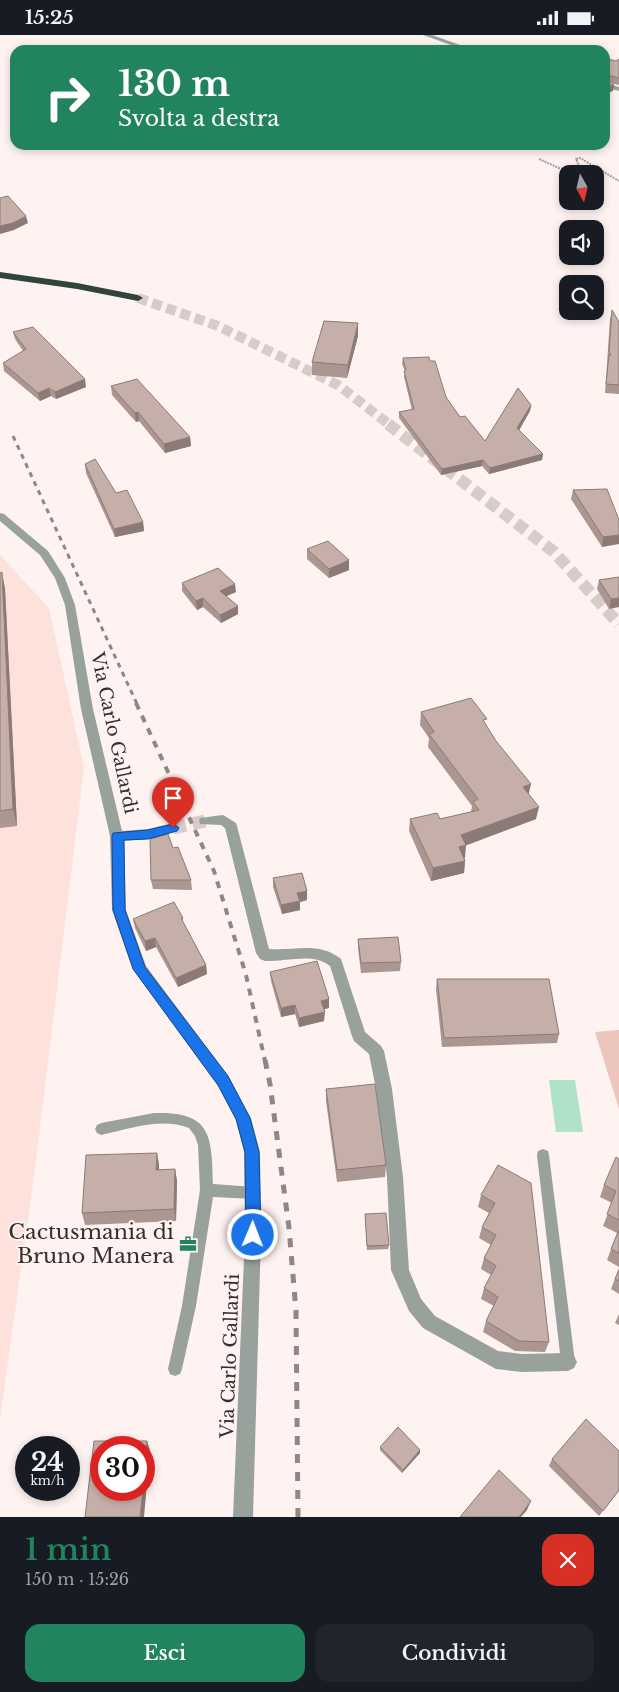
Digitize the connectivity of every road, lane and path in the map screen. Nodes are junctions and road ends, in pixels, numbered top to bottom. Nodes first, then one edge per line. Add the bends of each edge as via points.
1 (426, 35) edge
2 (456, 45) edge
3 (539, 159) dead end
4 (619, 181) edge
5 (0, 275) edge
6 (138, 298) tunnel mouth
7 (0, 516) edge
8 (205, 821) tunnel mouth
9 (173, 828) tunnel mouth
10 (118, 836) junction
11 (102, 1129) dead end
12 (543, 1155) dead end
13 (207, 1190) junction
14 (254, 1193) junction
15 (568, 1362) joint
16 (175, 1369) dead end
17 (243, 1517) edge

1 - 2 street
3 - 4 path via 579,173 582,172 576,159 580,158
5 - 6 highway via 77,285
7 - 10 street, Via Carlo Gallardi via 44,553 60,579 70,605 87,709
8 - 15 street via 222,820 231,826 261,949 266,955 319,953 330,956 336,963 359,1036 376,1051 395,1177 400,1270 415,1305 429,1322 496,1360
9 - 10 street
10 - 14 street, Via Carlo Gallardi via 119,910 140,969 223,1081 243,1118 252,1152
11 - 13 lane via 149,1119 172,1118 195,1125 204,1144
12 - 15 lane
13 - 14 lane
13 - 16 lane via 189,1306
14 - 17 street, Via Carlo Gallardi

